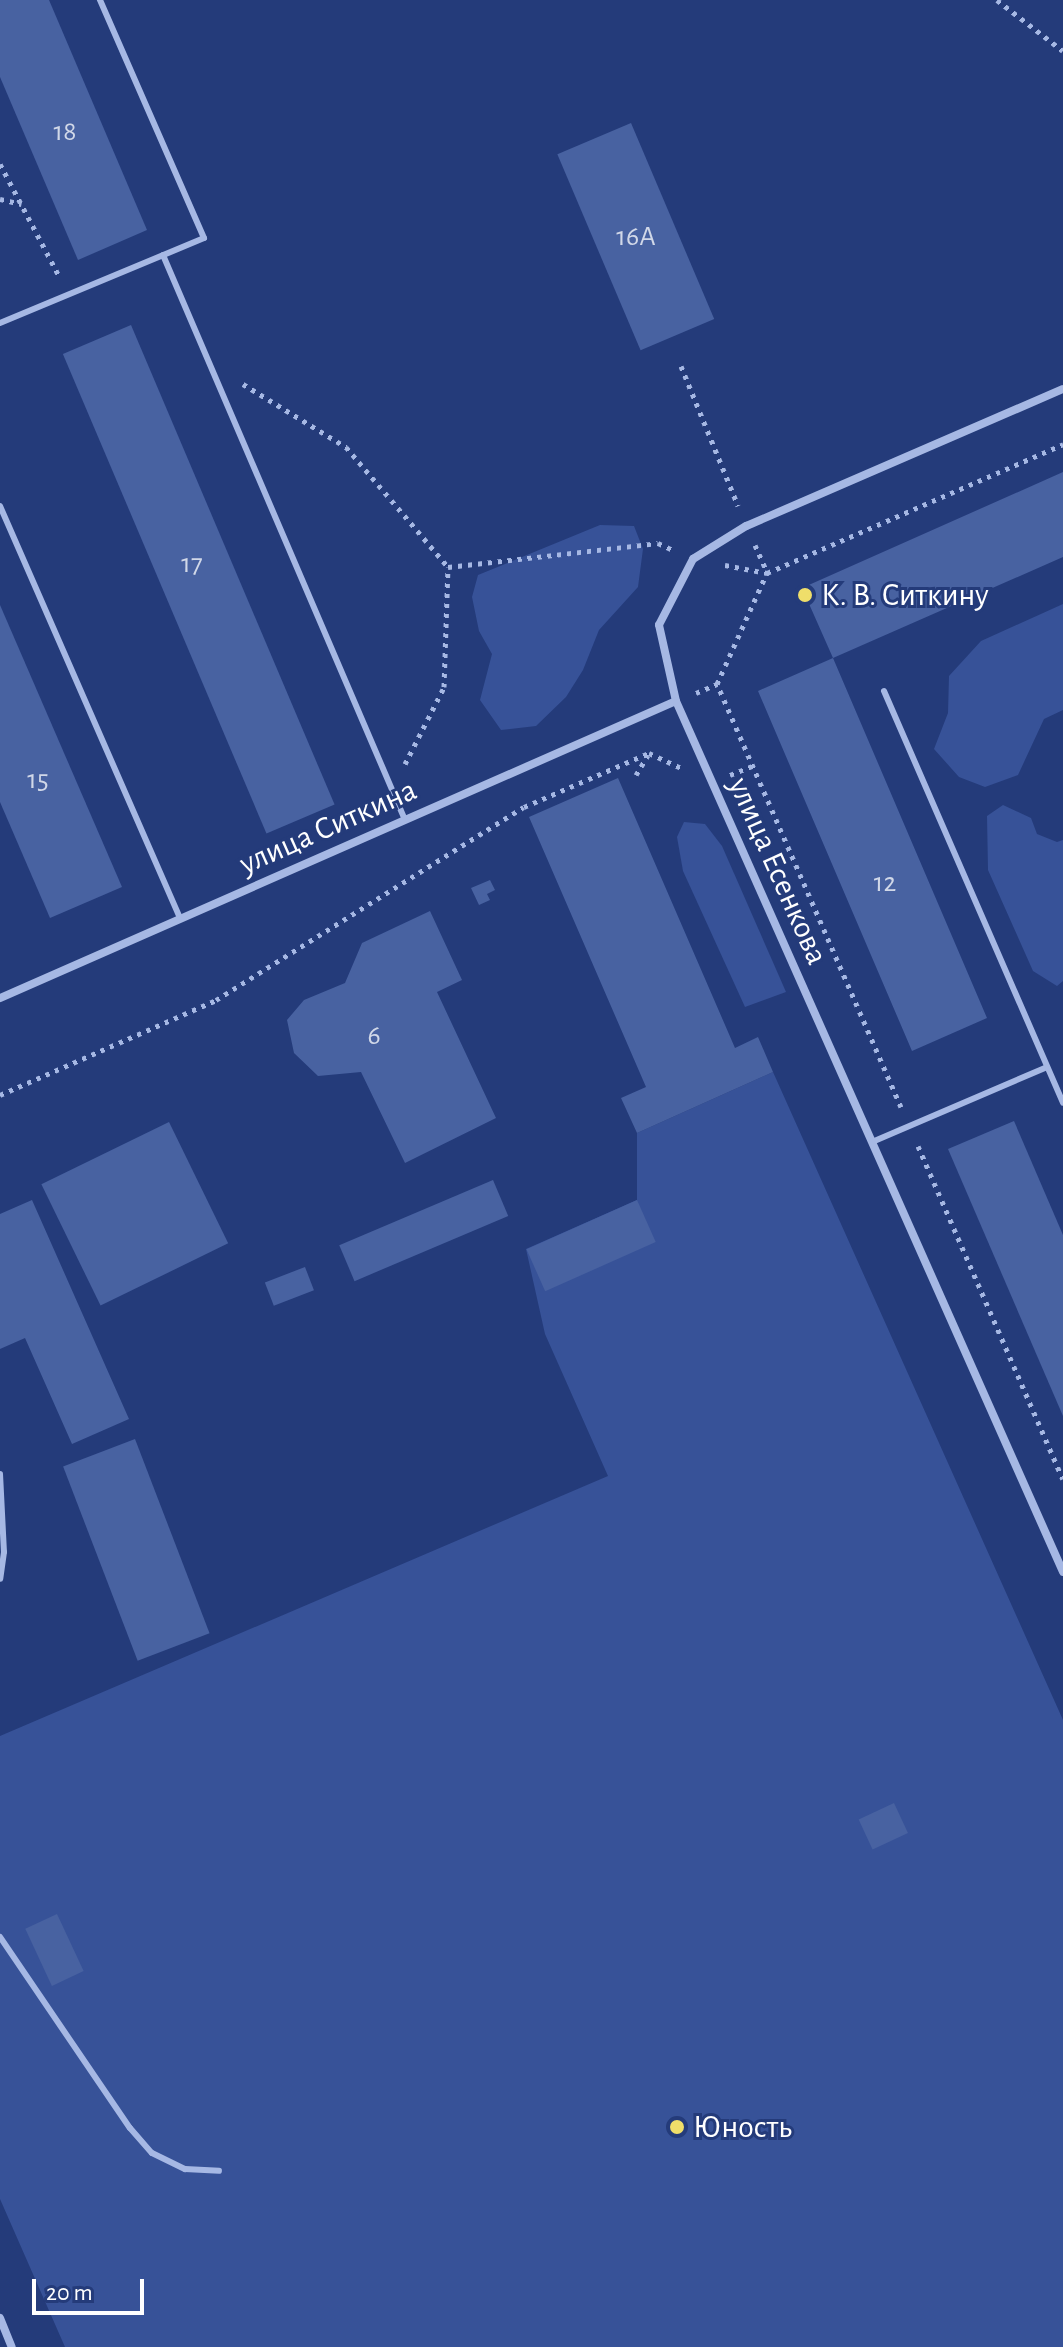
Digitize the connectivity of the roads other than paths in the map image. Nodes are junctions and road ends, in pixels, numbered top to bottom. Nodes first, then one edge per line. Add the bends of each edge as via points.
1 (100, 0) edge
2 (163, 255) junction
3 (0, 323) edge
4 (1063, 389) edge
5 (0, 506) edge
6 (884, 691) dead end
7 (676, 701) junction
8 (405, 820) junction
9 (180, 918) junction
10 (0, 998) edge
11 (1047, 1067) junction
12 (1063, 1103) edge
13 (872, 1142) junction
14 (0, 1474) edge
15 (1063, 1572) edge
16 (0, 1579) edge
17 (0, 1937) edge
18 (219, 2171) dead end
19 (0, 2318) edge
20 (12, 2347) edge

1 - 2 lane via 204,238
2 - 3 lane
2 - 8 lane
4 - 7 street, улица Есенкова via 746,526 693,559 659,625
5 - 9 lane
6 - 11 lane
7 - 8 street, улица Ситкина
7 - 13 street, улица Есенкова
8 - 9 street, улица Ситкина
9 - 10 street, улица Ситкина
11 - 12 lane
11 - 13 lane
13 - 15 street, улица Есенкова
14 - 16 lane
17 - 18 lane via 152,2153 185,2169
19 - 20 street

